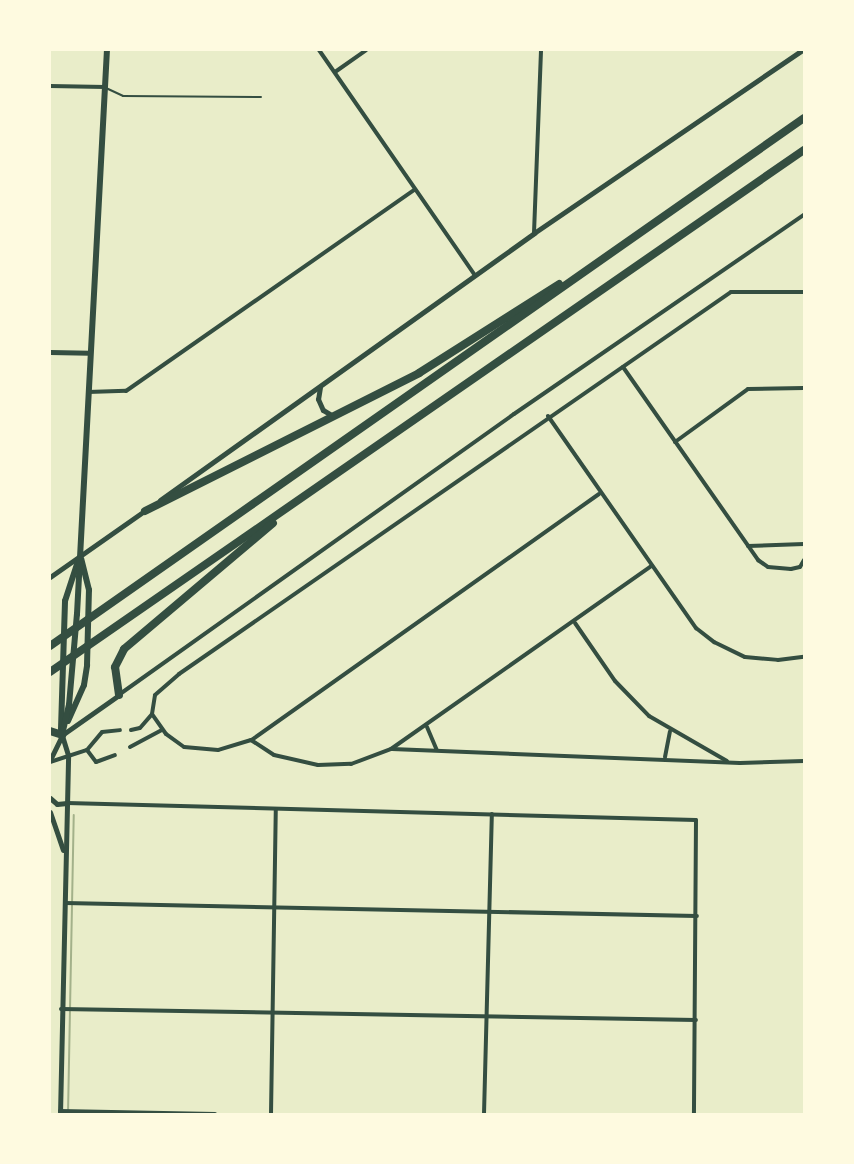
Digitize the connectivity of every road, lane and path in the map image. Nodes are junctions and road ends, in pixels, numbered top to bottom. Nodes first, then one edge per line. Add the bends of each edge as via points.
1 (107, 50) edge
2 (319, 50) edge
3 (366, 50) edge
4 (540, 50) edge
5 (802, 50) edge
6 (335, 72) junction
7 (50, 86) edge
8 (105, 87) junction
9 (261, 97) dead end
10 (804, 118) edge
11 (804, 151) edge
12 (414, 190) junction
13 (669, 214) junction
14 (804, 214) edge
15 (534, 233) junction
16 (475, 275) junction
17 (804, 292) edge
18 (50, 352) edge
19 (89, 353) junction
20 (623, 367) junction
21 (320, 387) junction
22 (804, 388) edge
23 (88, 392) junction
24 (333, 416) junction
25 (548, 416) junction
26 (675, 442) junction
27 (314, 489) junction
28 (599, 494) junction
29 (145, 511) junction
30 (804, 544) edge
31 (748, 546) junction
32 (80, 556) junction
33 (804, 560) edge
34 (651, 566) junction
35 (50, 576) edge
36 (574, 623) junction
37 (51, 645) edge
38 (804, 657) edge
39 (52, 670) edge
40 (119, 694) junction
41 (152, 714) junction
42 (427, 727) junction
43 (120, 730) dead end
44 (131, 730) dead end
45 (162, 730) junction
46 (50, 731) edge
47 (670, 731) junction
48 (62, 735) junction
49 (251, 740) junction
50 (130, 747) dead end
51 (392, 749) junction
52 (87, 750) junction
53 (438, 751) junction
54 (68, 755) junction
55 (115, 755) dead end
56 (664, 757) junction
57 (50, 761) edge
58 (804, 761) edge
59 (731, 763) junction
60 (50, 798) edge
61 (67, 803) junction
62 (276, 810) junction
63 (50, 812) edge
64 (492, 814) junction
65 (64, 852) junction
66 (66, 904) junction
67 (276, 910) junction
68 (490, 914) junction
69 (697, 916) junction
70 (63, 1009) junction
71 (274, 1014) junction
72 (486, 1018) junction
73 (696, 1020) junction
74 (61, 1112) edge
75 (215, 1114) edge
76 (272, 1114) edge
77 (484, 1114) edge
78 (694, 1114) edge

1 - 8 main road
2 - 6 street
3 - 6 street
4 - 15 street
5 - 15 street
6 - 12 street
7 - 8 street
8 - 9 lane via 123,96
8 - 19 main road
10 - 13 highway
11 - 27 highway
12 - 16 street
12 - 23 street via 126,391
13 - 24 highway via 450,354
13 - 37 highway
14 - 40 street
15 - 16 street
16 - 21 street
17 - 20 street via 731,292
18 - 19 street
19 - 23 main road
20 - 25 street
20 - 26 street
21 - 24 street via 318,399 323,410
21 - 29 street
22 - 26 street via 748,389
23 - 32 main road
24 - 29 highway
25 - 28 street
25 - 41 street via 179,674 155,695
26 - 31 street
27 - 39 highway
27 - 40 highway via 135,638 117,660
28 - 34 street
28 - 49 street
29 - 32 street
30 - 31 street
31 - 33 street via 768,567 796,568
32 - 35 street
32 - 48 main road via 69,705
32 - 48 main road via 66,601 60,688
32 - 48 main road via 89,590 87,664 84,685
34 - 36 street
34 - 38 street via 690,621 714,642 745,657 762,660
36 - 42 street
36 - 47 street via 628,696
40 - 48 street
41 - 44 street via 140,728
41 - 45 street
42 - 51 street
42 - 53 street
43 - 52 street via 102,732
45 - 49 street via 176,742 196,750 218,750
45 - 50 street
46 - 48 highway
47 - 56 street
47 - 59 street
48 - 54 street
48 - 57 street
49 - 51 street via 274,755 318,765 351,764
51 - 53 street
52 - 54 street
52 - 55 street via 96,762
53 - 56 street
54 - 57 street
54 - 61 street
56 - 59 street
58 - 59 street
60 - 61 street via 57,804
61 - 62 street
61 - 65 street
62 - 64 street
62 - 67 street
63 - 65 street
64 - 68 street
64 - 69 street via 696,820
65 - 66 street
66 - 67 street
66 - 70 street
67 - 68 street
67 - 71 street
68 - 69 street
68 - 72 street
69 - 73 street
70 - 71 street
70 - 74 street
71 - 72 street
71 - 76 street
72 - 73 street
72 - 77 street
73 - 78 street
74 - 75 street

